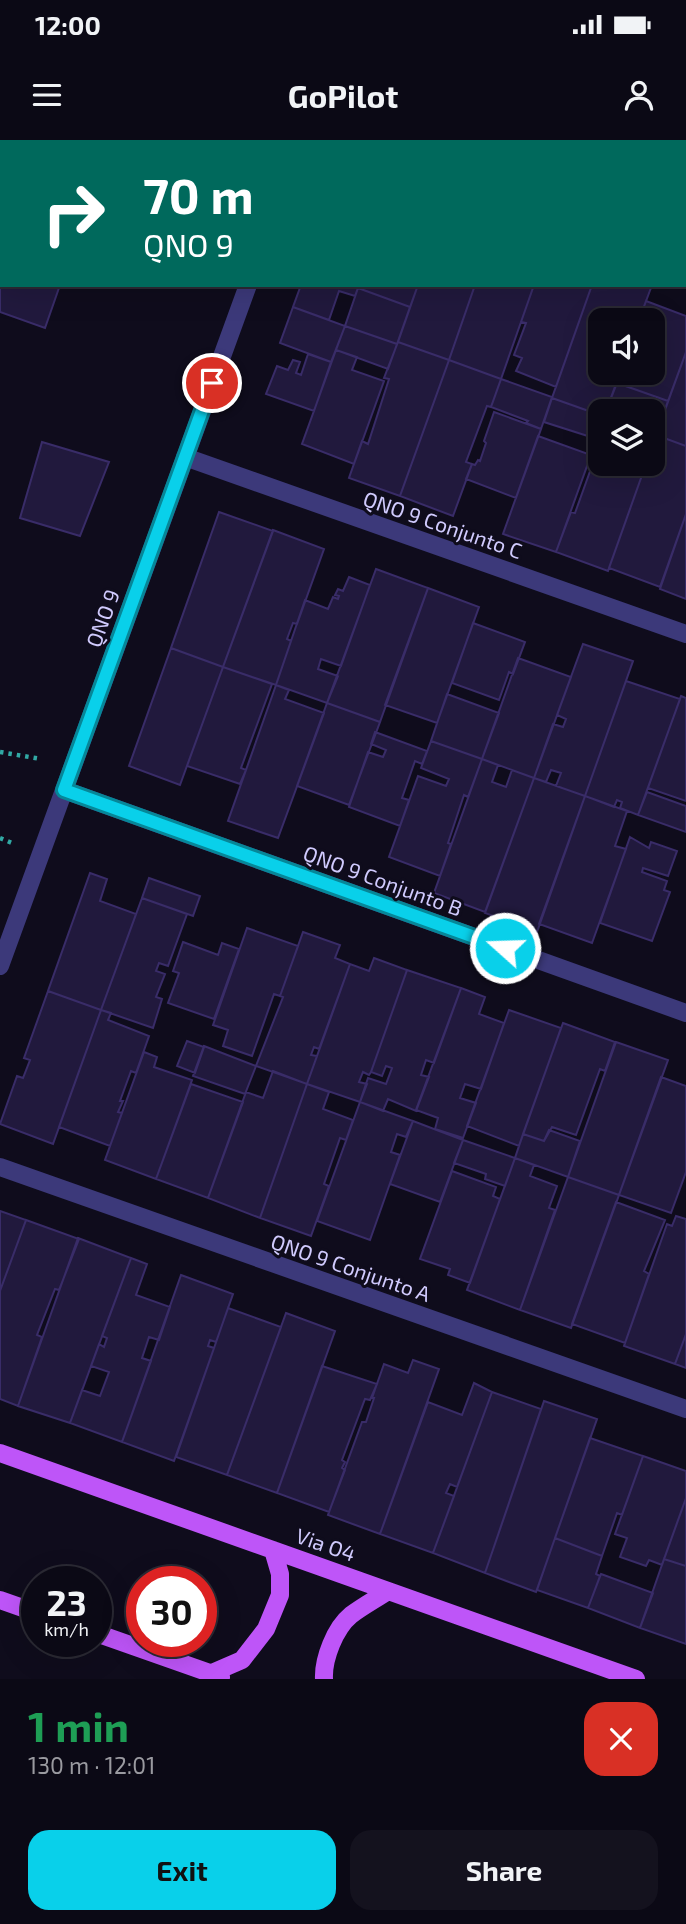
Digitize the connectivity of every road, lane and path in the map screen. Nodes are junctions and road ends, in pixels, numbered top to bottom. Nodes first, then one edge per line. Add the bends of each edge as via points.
1 (247, 287) edge
2 (185, 457) junction
3 (686, 634) edge
4 (0, 752) edge
5 (73, 764) junction
6 (64, 790) junction
7 (0, 966) edge
8 (686, 1013) edge
9 (0, 1167) edge
10 (686, 1409) edge
11 (0, 1453) edge
12 (273, 1550) junction
13 (388, 1591) junction
14 (0, 1600) edge
15 (21, 1607) edge
16 (112, 1639) edge
17 (220, 1676) edge
18 (324, 1679) edge
19 (636, 1679) edge

1 - 2 street, QNO 9
2 - 3 street, QNO 9 Conjunto C
2 - 5 street, QNO 9
4 - 5 path
5 - 6 street, QNO 9
6 - 7 street, QNO 9
6 - 8 street, QNO 9 Conjunto B
9 - 10 street, QNO 9 Conjunto A
11 - 12 main road, Via O4
12 - 13 main road, Via O4
12 - 17 main road via 280,1595 266,1629 242,1660
13 - 18 main road via 349,1616 335,1636 323,1667
13 - 19 main road, Via O4
14 - 15 main road
16 - 17 main road

